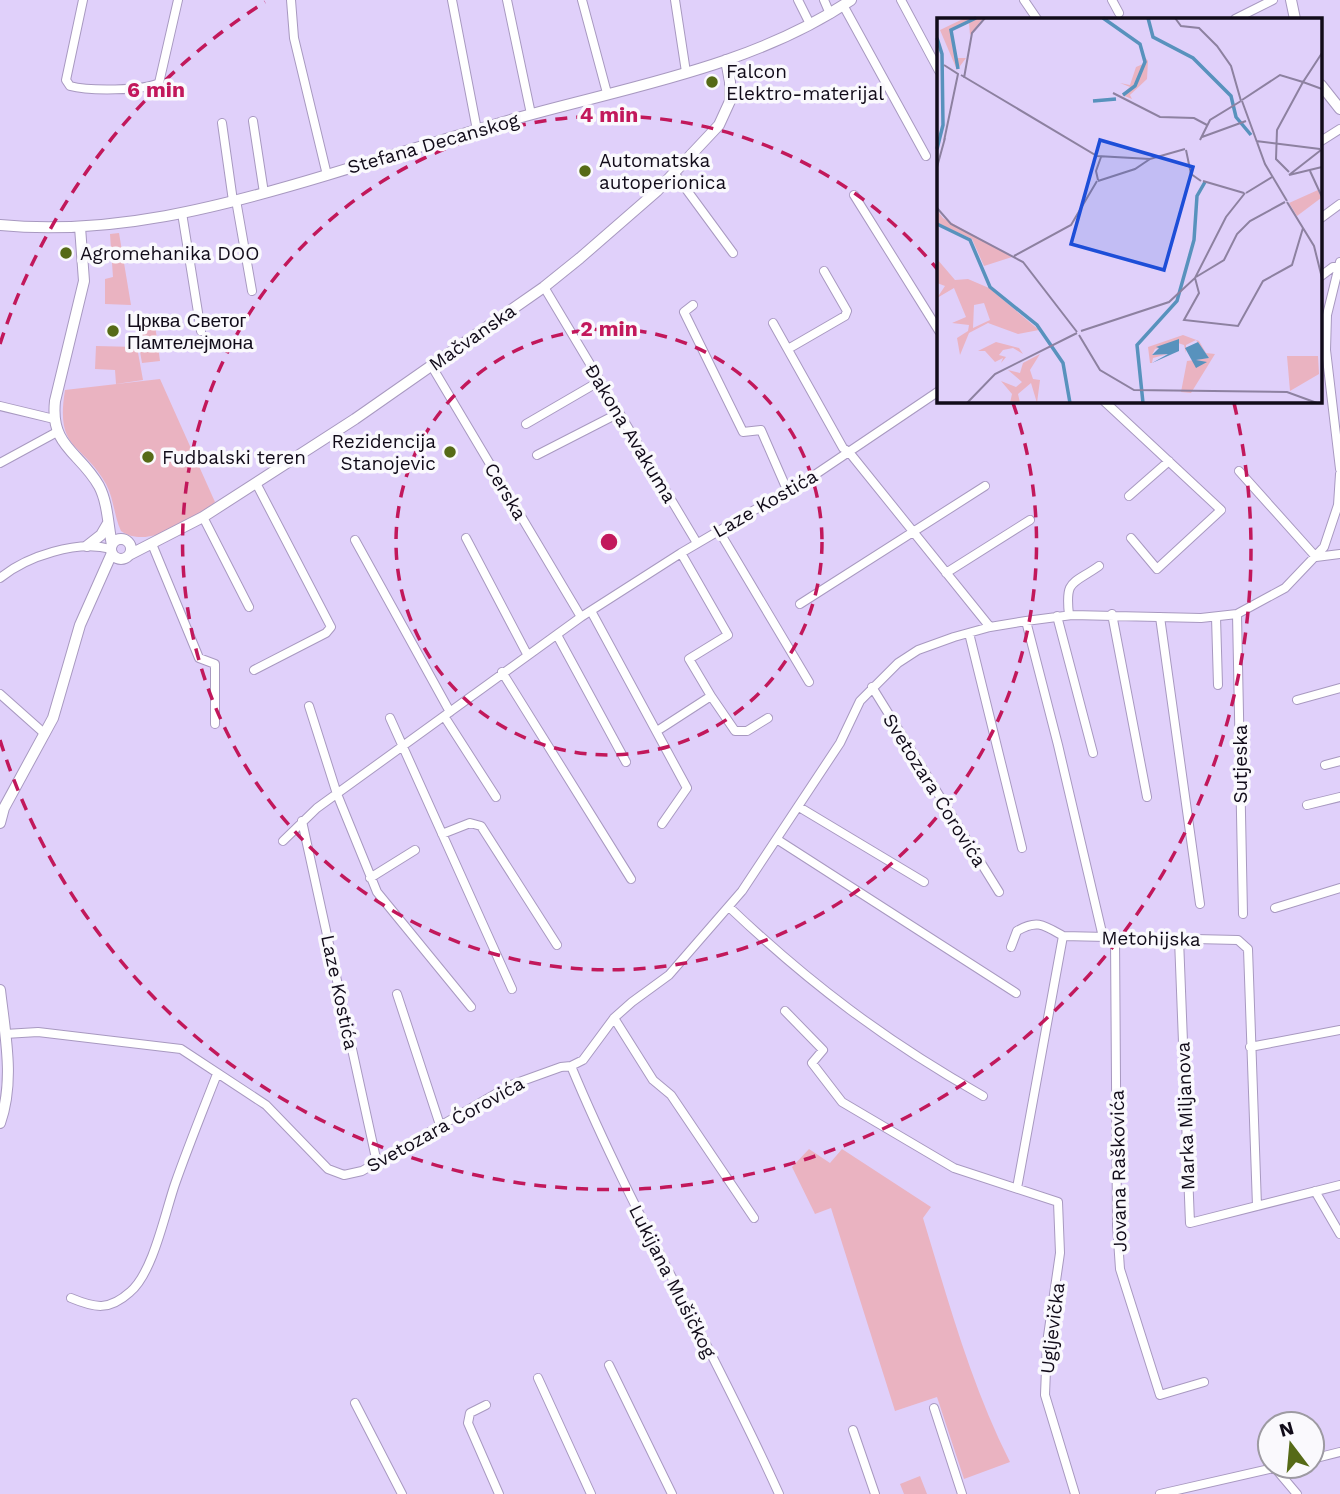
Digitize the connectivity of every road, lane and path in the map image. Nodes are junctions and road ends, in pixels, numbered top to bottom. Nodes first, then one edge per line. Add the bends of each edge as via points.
1 (83, 0) edge
2 (178, 0) edge
3 (290, 0) edge
4 (452, 0) edge
5 (507, 0) edge
6 (582, 0) edge
7 (675, 0) edge
8 (799, 0) edge
9 (824, 0) edge
10 (901, 0) edge
11 (1024, 0) edge
12 (1112, 0) edge
13 (1273, 0) edge
14 (1291, 0) edge
15 (847, 3) edge
16 (1119, 13) dead end
17 (830, 14) junction
18 (1036, 18) edge
19 (1237, 18) edge
20 (1295, 18) edge
21 (810, 24) junction
22 (726, 60) junction
23 (937, 67) edge
24 (686, 72) junction
25 (1322, 86) edge
26 (607, 93) junction
27 (1340, 109) edge
28 (531, 114) junction
29 (253, 121) dead end
30 (222, 123) dead end
31 (1340, 129) edge
32 (477, 130) junction
33 (1322, 140) edge
34 (926, 156) dead end
35 (675, 174) junction
36 (327, 175) junction
37 (264, 193) junction
38 (854, 195) dead end
39 (235, 200) junction
40 (1340, 204) edge
41 (182, 213) junction
42 (1322, 217) edge
43 (0, 225) edge
44 (80, 227) junction
45 (733, 253) dead end
46 (1339, 264) edge
47 (824, 271) dead end
48 (1322, 275) edge
49 (544, 287) junction
50 (252, 291) dead end
51 (1336, 292) edge
52 (1330, 302) junction
53 (693, 305) dead end
54 (1322, 306) edge
55 (774, 323) dead end
56 (937, 328) edge
57 (201, 331) dead end
58 (788, 349) junction
59 (431, 365) junction
60 (600, 381) junction
61 (937, 392) edge
62 (1105, 402) edge
63 (0, 406) edge
64 (619, 413) junction
65 (54, 419) junction
66 (526, 424) dead end
67 (57, 432) junction
68 (849, 452) junction
69 (537, 455) dead end
70 (1169, 461) junction
71 (0, 463) edge
72 (1239, 471) dead end
73 (1340, 472) edge
74 (256, 483) junction
75 (985, 486) dead end
76 (788, 492) junction
77 (1129, 496) dead end
78 (203, 517) junction
79 (107, 518) junction
80 (1030, 520) dead end
81 (719, 531) junction
82 (913, 532) junction
83 (466, 538) dead end
84 (1131, 538) dead end
85 (355, 540) dead end
86 (156, 543) junction
87 (697, 543) junction
88 (117, 545) junction
89 (88, 546) junction
90 (681, 553) junction
91 (1340, 554) edge
92 (126, 557) junction
93 (1315, 557) junction
94 (1099, 566) dead end
95 (946, 573) junction
96 (0, 578) edge
97 (101, 582) junction
98 (800, 604) dead end
99 (249, 607) dead end
100 (591, 611) junction
101 (1112, 614) junction
102 (1237, 614) junction
103 (1069, 615) junction
104 (581, 617) junction
105 (1057, 617) junction
106 (1160, 617) junction
107 (1216, 617) junction
108 (1026, 621) junction
109 (990, 627) junction
110 (969, 633) junction
111 (557, 635) junction
112 (527, 654) junction
113 (254, 670) dead end
114 (502, 672) junction
115 (809, 682) dead end
116 (1218, 685) dead end
117 (872, 687) junction
118 (1340, 688) edge
119 (0, 694) edge
120 (711, 696) junction
121 (1297, 700) dead end
122 (309, 706) dead end
123 (447, 714) junction
124 (390, 718) dead end
125 (768, 718) dead end
126 (215, 724) dead end
127 (657, 731) junction
128 (45, 734) junction
129 (403, 746) junction
130 (1093, 752) dead end
131 (1340, 761) edge
132 (626, 762) dead end
133 (1325, 765) dead end
134 (337, 794) junction
135 (496, 797) dead end
136 (1147, 797) dead end
137 (1340, 797) edge
138 (1307, 805) dead end
139 (799, 807) junction
140 (302, 821) junction
141 (0, 823) edge
142 (662, 824) dead end
143 (442, 834) junction
144 (778, 840) junction
145 (283, 841) dead end
146 (1022, 848) dead end
147 (415, 850) dead end
148 (370, 878) junction
149 (631, 879) dead end
150 (924, 882) dead end
151 (1340, 888) edge
152 (999, 892) dead end
153 (1200, 904) dead end
154 (729, 907) junction
155 (1275, 908) dead end
156 (1243, 914) dead end
157 (1063, 936) junction
158 (1103, 937) junction
159 (1115, 937) junction
160 (1179, 939) junction
161 (557, 945) dead end
162 (1011, 947) dead end
163 (512, 989) dead end
164 (0, 990) edge
165 (1016, 993) dead end
166 (397, 994) dead end
167 (471, 1006) dead end
168 (785, 1011) dead end
169 (2, 1014) edge
170 (614, 1018) junction
171 (1340, 1030) edge
172 (5, 1034) junction
173 (1250, 1047) junction
174 (571, 1066) junction
175 (217, 1074) junction
176 (983, 1096) dead end
177 (3, 1102) edge
178 (0, 1123) edge
179 (440, 1125) junction
180 (377, 1163) junction
181 (1340, 1185) edge
182 (1017, 1188) junction
183 (1315, 1191) junction
184 (1257, 1206) junction
185 (754, 1219) dead end
186 (1340, 1234) edge
187 (71, 1298) dead end
188 (609, 1365) dead end
189 (538, 1378) dead end
190 (1204, 1382) dead end
191 (355, 1403) dead end
192 (486, 1405) dead end
193 (934, 1408) dead end
194 (853, 1430) dead end
195 (1256, 1472) edge
196 (402, 1494) edge
197 (499, 1494) edge
198 (591, 1494) edge
199 (672, 1494) edge
200 (779, 1494) edge
201 (875, 1494) edge
202 (962, 1494) edge
203 (1075, 1494) edge
204 (1160, 1494) edge

1 - 2 street via 66,80 76,88 159,83
3 - 36 street via 294,38
4 - 32 street
5 - 28 street
6 - 26 street
7 - 24 street
8 - 21 street
9 - 17 street
10 - 23 street
11 - 18 street
12 - 16 street
13 - 19 street
14 - 20 street
15 - 17 street, Stefana Decanskog
15 - 34 street
17 - 21 street, Stefana Decanskog
21 - 22 street, Stefana Decanskog
22 - 24 street, Stefana Decanskog
22 - 35 street, Mačvanska via 730,91 724,117
24 - 26 street, Stefana Decanskog
25 - 27 street
26 - 28 street, Stefana Decanskog
28 - 32 street, Stefana Decanskog
29 - 37 street
30 - 39 street
31 - 33 street
32 - 36 street, Stefana Decanskog
35 - 45 street
35 - 49 street, Mačvanska
36 - 37 street, Stefana Decanskog
37 - 39 street, Stefana Decanskog
38 - 56 street
39 - 41 street, Stefana Decanskog
39 - 50 street
40 - 42 street
41 - 44 street, Stefana Decanskog
41 - 57 street
43 - 44 street, Stefana Decanskog
44 - 65 street via 84,281
46 - 48 street, Svetozara Ćorovića
46 - 51 street, Svetozara Ćorovića
47 - 58 street via 847,312
49 - 59 street, Mačvanska
49 - 60 street, Đakona Avakuma
51 - 52 street, Svetozara Ćorovića
52 - 54 street
52 - 73 street, Svetozara Ćorovića via 1326,360
53 - 76 street via 684,312 744,432 761,430
55 - 58 street
58 - 68 street via 838,441
59 - 74 street, Mačvanska
59 - 104 street, Cerska
60 - 64 street, Đakona Avakuma
60 - 66 street
61 - 68 street, Laze Kostića
62 - 70 street
63 - 65 street
64 - 69 street
64 - 87 street, Đakona Avakuma
65 - 67 street
67 - 71 street
67 - 79 street via 98,484
68 - 76 street, Laze Kostića
68 - 82 street
70 - 77 street
70 - 84 street via 1221,510 1157,569
72 - 93 street
73 - 93 street, Svetozara Ćorovića via 1332,528
74 - 78 street, Mačvanska
74 - 113 street via 331,627
75 - 82 street
76 - 81 street, Laze Kostića
78 - 86 street, Mačvanska
78 - 99 street
79 - 88 street
79 - 89 street via 101,536
80 - 95 street
81 - 87 street, Laze Kostića
81 - 115 street
82 - 95 street
82 - 98 street
83 - 112 street
85 - 123 street
86 - 88 street
86 - 92 street, Mačvanska
86 - 126 street via 199,658 215,664
87 - 90 street, Laze Kostića
88 - 89 street
88 - 92 street via 118,558
88 - 92 street via 131,547
88 - 97 street
89 - 96 street via 30,560
90 - 100 street, Laze Kostića
90 - 120 street via 728,635 689,659
91 - 93 street
92 - 97 street
93 - 102 street, Svetozara Ćorovića via 1285,589
94 - 103 street via 1069,586
95 - 109 street
97 - 128 street via 80,625
100 - 104 street, Laze Kostića
100 - 127 street
101 - 103 street, Svetozara Ćorovića
101 - 106 street, Svetozara Ćorovića
101 - 136 street
102 - 107 street, Svetozara Ćorovića
102 - 156 street, Sutjeska
103 - 105 street, Svetozara Ćorovića
104 - 111 street, Laze Kostića
105 - 108 street, Svetozara Ćorovića
105 - 130 street
106 - 107 street, Svetozara Ćorovića
106 - 153 street
107 - 116 street
108 - 109 street, Svetozara Ćorovića
108 - 158 street
109 - 110 street, Svetozara Ćorovića
110 - 117 street, Svetozara Ćorovića via 918,650
110 - 146 street
111 - 112 street, Laze Kostića
111 - 132 street
112 - 114 street, Laze Kostića
114 - 123 street, Laze Kostića
114 - 149 street
117 - 139 street, Svetozara Ćorovića
117 - 152 street, Svetozara Ćorovića
118 - 121 street
119 - 128 street
120 - 125 street via 736,731 747,731
120 - 127 street
122 - 134 street
123 - 129 street, Laze Kostića
123 - 135 street
124 - 129 street
127 - 142 street via 687,788
128 - 141 street
129 - 134 street, Laze Kostića
129 - 143 street
131 - 133 street
134 - 140 street, Laze Kostića
134 - 148 street
137 - 138 street
139 - 144 street, Svetozara Ćorovića
139 - 150 street
140 - 145 street, Laze Kostića
140 - 180 street, Laze Kostića
143 - 161 street via 470,823 481,827
143 - 163 street
144 - 154 street, Svetozara Ćorovića
144 - 165 street
147 - 148 street
148 - 167 street
151 - 155 street
154 - 170 street, Svetozara Ćorovića via 669,975
154 - 176 street via 864,1022
157 - 158 street, Metohijska
157 - 162 street via 1029,923 1017,931
157 - 182 street
158 - 159 street, Metohijska
159 - 160 street, Metohijska
159 - 190 street, Jovana Raškovića via 1120,1269 1160,1395
160 - 173 street, Metohijska via 1238,940 1248,949
160 - 184 street, Marka Miljanova via 1190,1223
164 - 169 street
166 - 179 street
168 - 182 street, Ugljevička via 823,1050 812,1063 842,1102 954,1168
169 - 172 street
170 - 174 street, Svetozara Ćorovića via 588,1055
170 - 185 street
171 - 173 street
172 - 175 street, Svetozara Ćorovića via 38,1032 165,1046 188,1053
172 - 177 street via 8,1092
173 - 184 street
174 - 179 street, Svetozara Ćorovića via 511,1085
174 - 200 street, Lukijana Mušičkog via 623,1183
175 - 180 street, Svetozara Ćorovića via 278,1115 328,1169 344,1175
175 - 187 street via 136,1286 102,1307
177 - 178 street
179 - 180 street, Svetozara Ćorovića
181 - 183 street, Marka Miljanova
182 - 203 street, Ugljevička via 1058,1202 1060,1253 1045,1395
183 - 184 street, Marka Miljanova
183 - 186 street
188 - 199 street
189 - 198 street
191 - 196 street
192 - 197 street via 470,1413 468,1423
193 - 202 street
194 - 201 street
195 - 204 street

